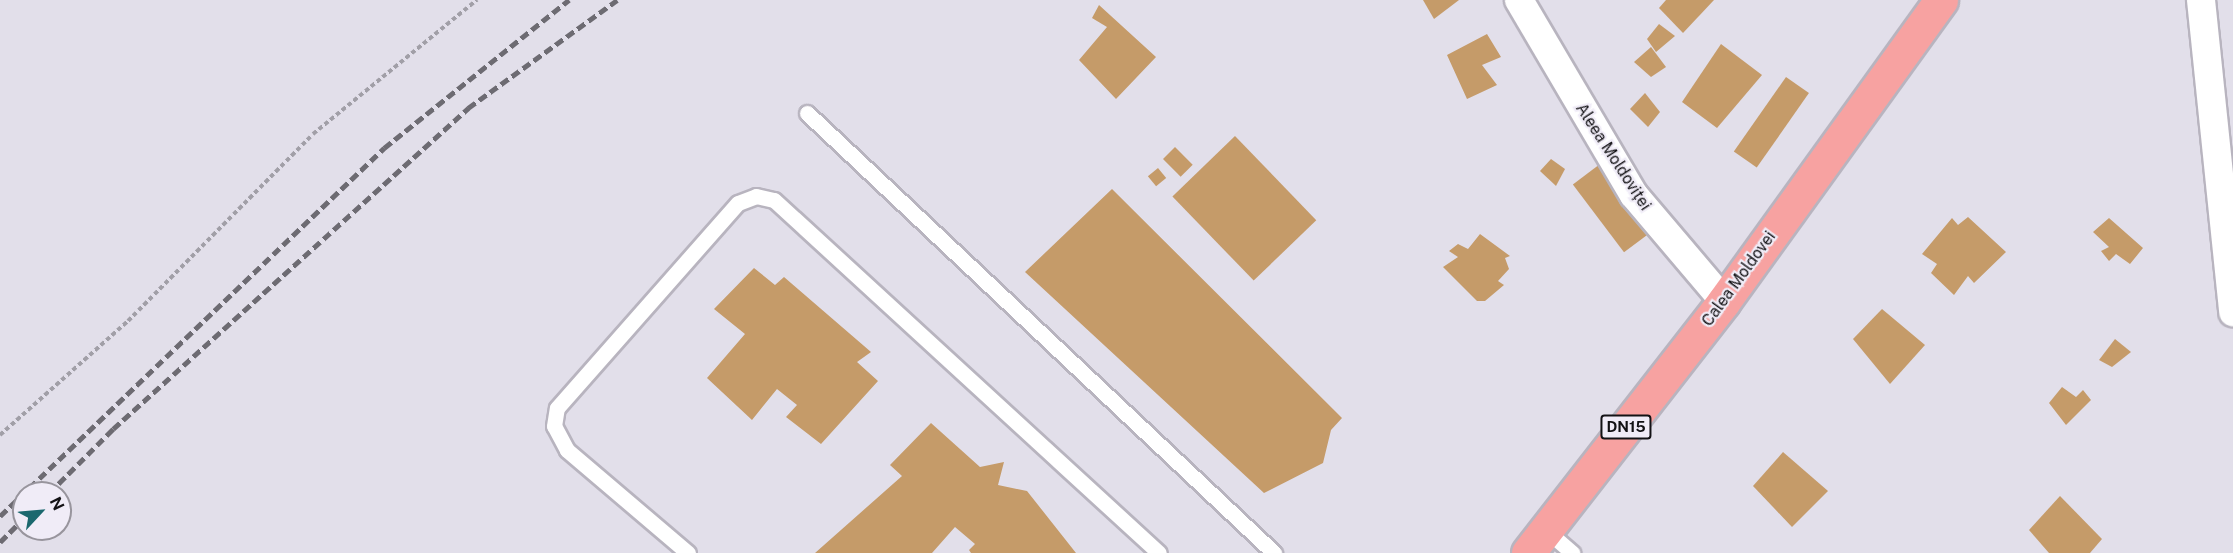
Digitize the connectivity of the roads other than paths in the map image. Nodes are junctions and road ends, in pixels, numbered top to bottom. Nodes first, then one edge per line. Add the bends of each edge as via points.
1 (1519, 0) edge
2 (1941, 0) edge
3 (1967, 0) edge
4 (2201, 0) edge
5 (807, 113) dead end
6 (1832, 148) junction
7 (1724, 302) junction
8 (2233, 312) edge
9 (1537, 542) edge
10 (688, 553) edge
11 (1159, 553) edge
12 (1274, 553) edge
13 (1572, 553) edge

1 - 7 street, Aleea Moldoviței via 1635,195
2 - 6 main road, Calea Moldovei / DN15
3 - 6 main road
4 - 8 street
5 - 12 lane
6 - 7 main road, Calea Moldovei / DN15
7 - 9 main road, Calea Moldovei / DN15
9 - 13 lane
10 - 11 lane via 567,450 554,426 557,408 738,203 756,196 774,200

